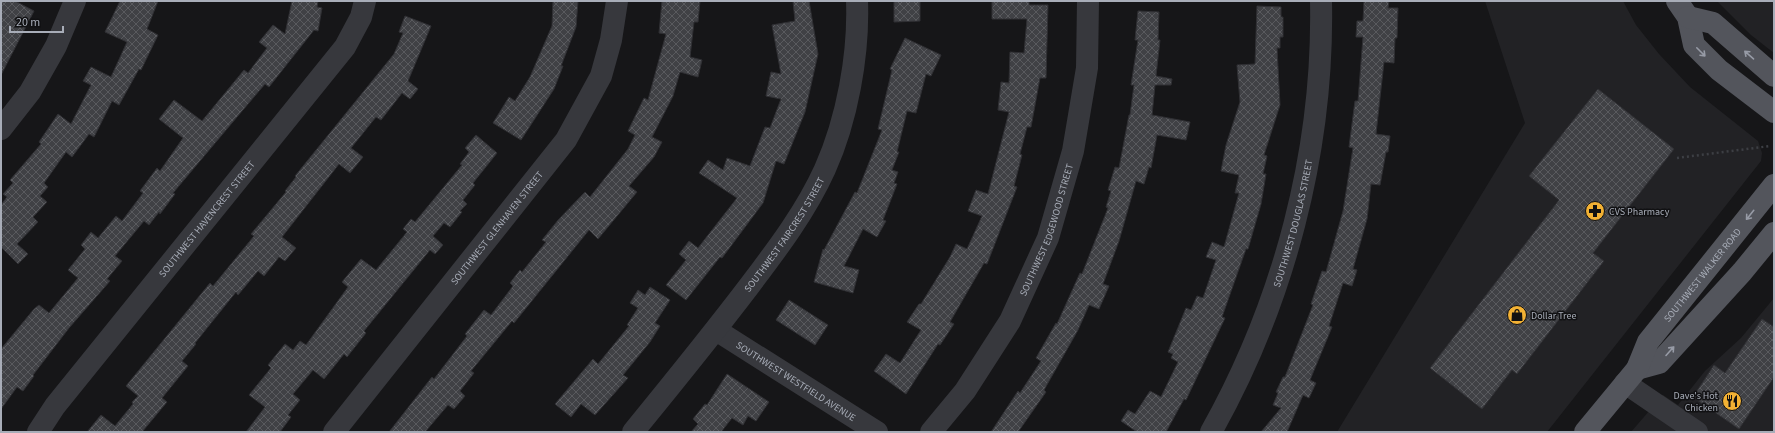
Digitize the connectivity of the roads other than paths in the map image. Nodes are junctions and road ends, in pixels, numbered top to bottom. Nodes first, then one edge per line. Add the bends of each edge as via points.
1 (75, 1) edge
2 (364, 1) edge
3 (617, 1) edge
4 (857, 1) edge
5 (1088, 1) edge
6 (1321, 1) edge
7 (1683, 9) edge
8 (1774, 76) edge
9 (1774, 112) edge
10 (1, 130) edge
11 (1774, 185) edge
12 (1774, 233) edge
13 (716, 330) junction
14 (1631, 376) junction
15 (38, 432) edge
16 (334, 432) edge
17 (634, 432) edge
18 (876, 432) edge
19 (931, 432) edge
20 (1211, 432) edge
21 (1585, 432) edge
22 (1697, 432) edge

1 - 10 street via 56,46 30,92
2 - 15 street, SOUTHWEST HAVENCREST STREET via 361,17 345,47 55,406
3 - 16 street, SOUTHWEST GLENHAVEN STREET via 611,40 601,76 566,140
4 - 13 street, SOUTHWEST FAIRCREST STREET via 858,25 850,86 825,168 784,240
5 - 19 street, SOUTHWEST EDGEWOOD STREET via 1087,68 1081,106 1073,151 1048,238 1010,321 965,391
6 - 20 street, SOUTHWEST DOUGLAS STREET via 1322,39 1315,108 1306,170 1293,226 1277,286 1254,347
8 -> 7 main road via 1713,23
7 -> 9 main road via 1694,45 1719,70
11 -> 14 main road, SOUTHWEST WALKER ROAD via 1648,342
14 -> 12 main road via 1659,363
13 - 17 street, SOUTHWEST FAIRCREST STREET
13 - 18 street, SOUTHWEST WESTFIELD AVENUE
14 - 21 main road, SOUTHWEST WALKER ROAD
14 - 22 street

